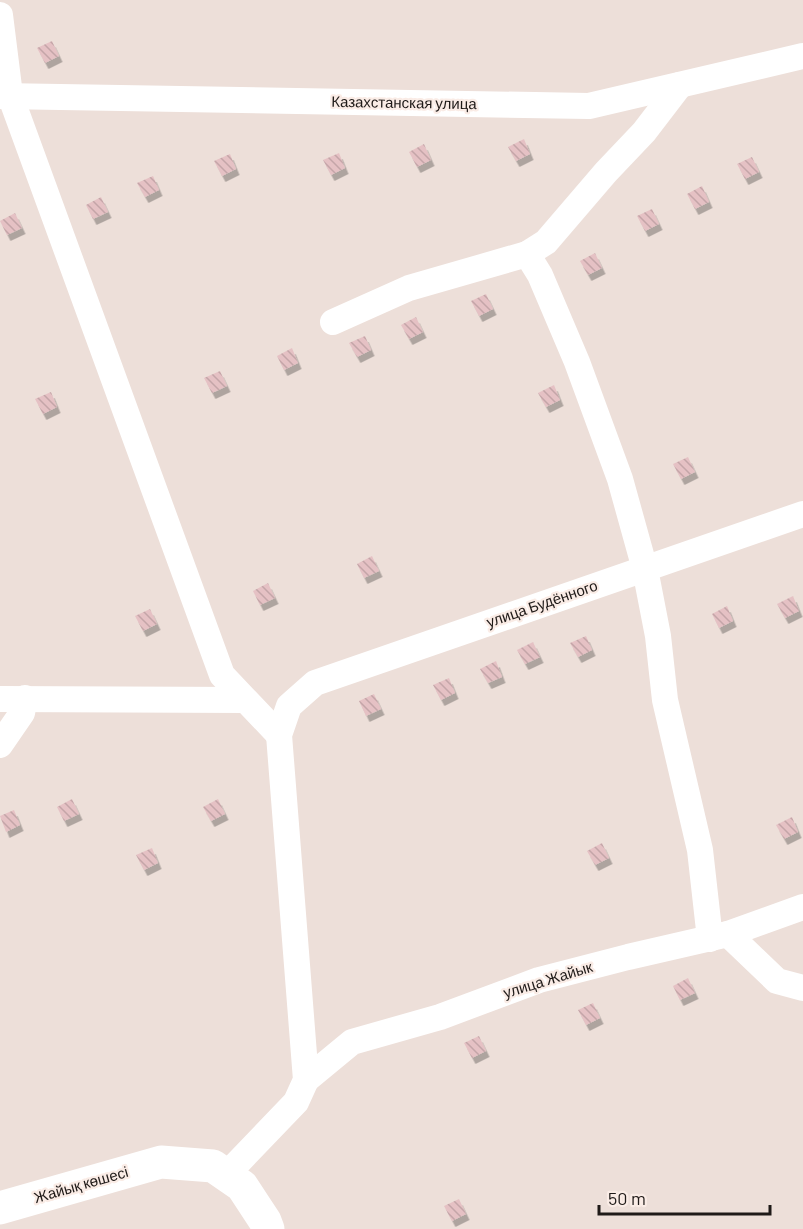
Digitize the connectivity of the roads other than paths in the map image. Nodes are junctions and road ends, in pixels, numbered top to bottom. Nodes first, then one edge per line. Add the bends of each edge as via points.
1 (0, 15) edge
2 (803, 56) edge
3 (680, 86) junction
4 (5, 95) edge
5 (526, 254) junction
6 (333, 322) dead end
7 (803, 514) edge
8 (645, 569) junction
9 (25, 698) junction
10 (0, 699) edge
11 (245, 699) junction
12 (279, 735) junction
13 (0, 745) edge
14 (803, 907) edge
15 (719, 936) junction
16 (803, 988) edge
17 (306, 1080) junction
18 (226, 1175) junction
19 (0, 1208) edge
20 (268, 1229) edge

1 - 4 street
2 - 3 street, Казахстанская улица
3 - 4 street, Казахстанская улица via 589,106
3 - 5 street via 546,242
4 - 11 street via 222,675
5 - 6 street via 409,288
5 - 8 street via 540,275 577,362 620,479
7 - 8 street, улица Будённого
8 - 12 street, улица Будённого via 315,683 288,706
8 - 15 street via 665,700
9 - 10 street
9 - 11 street
9 - 13 street via 22,713
11 - 12 street
12 - 17 street
14 - 15 street, улица Жайык
15 - 16 street via 777,981
15 - 17 street, улица Жайык via 539,980 440,1017 352,1042
17 - 18 street via 296,1102
18 - 19 street, Жайық көшесі via 213,1166 161,1162
18 - 20 street via 242,1186

